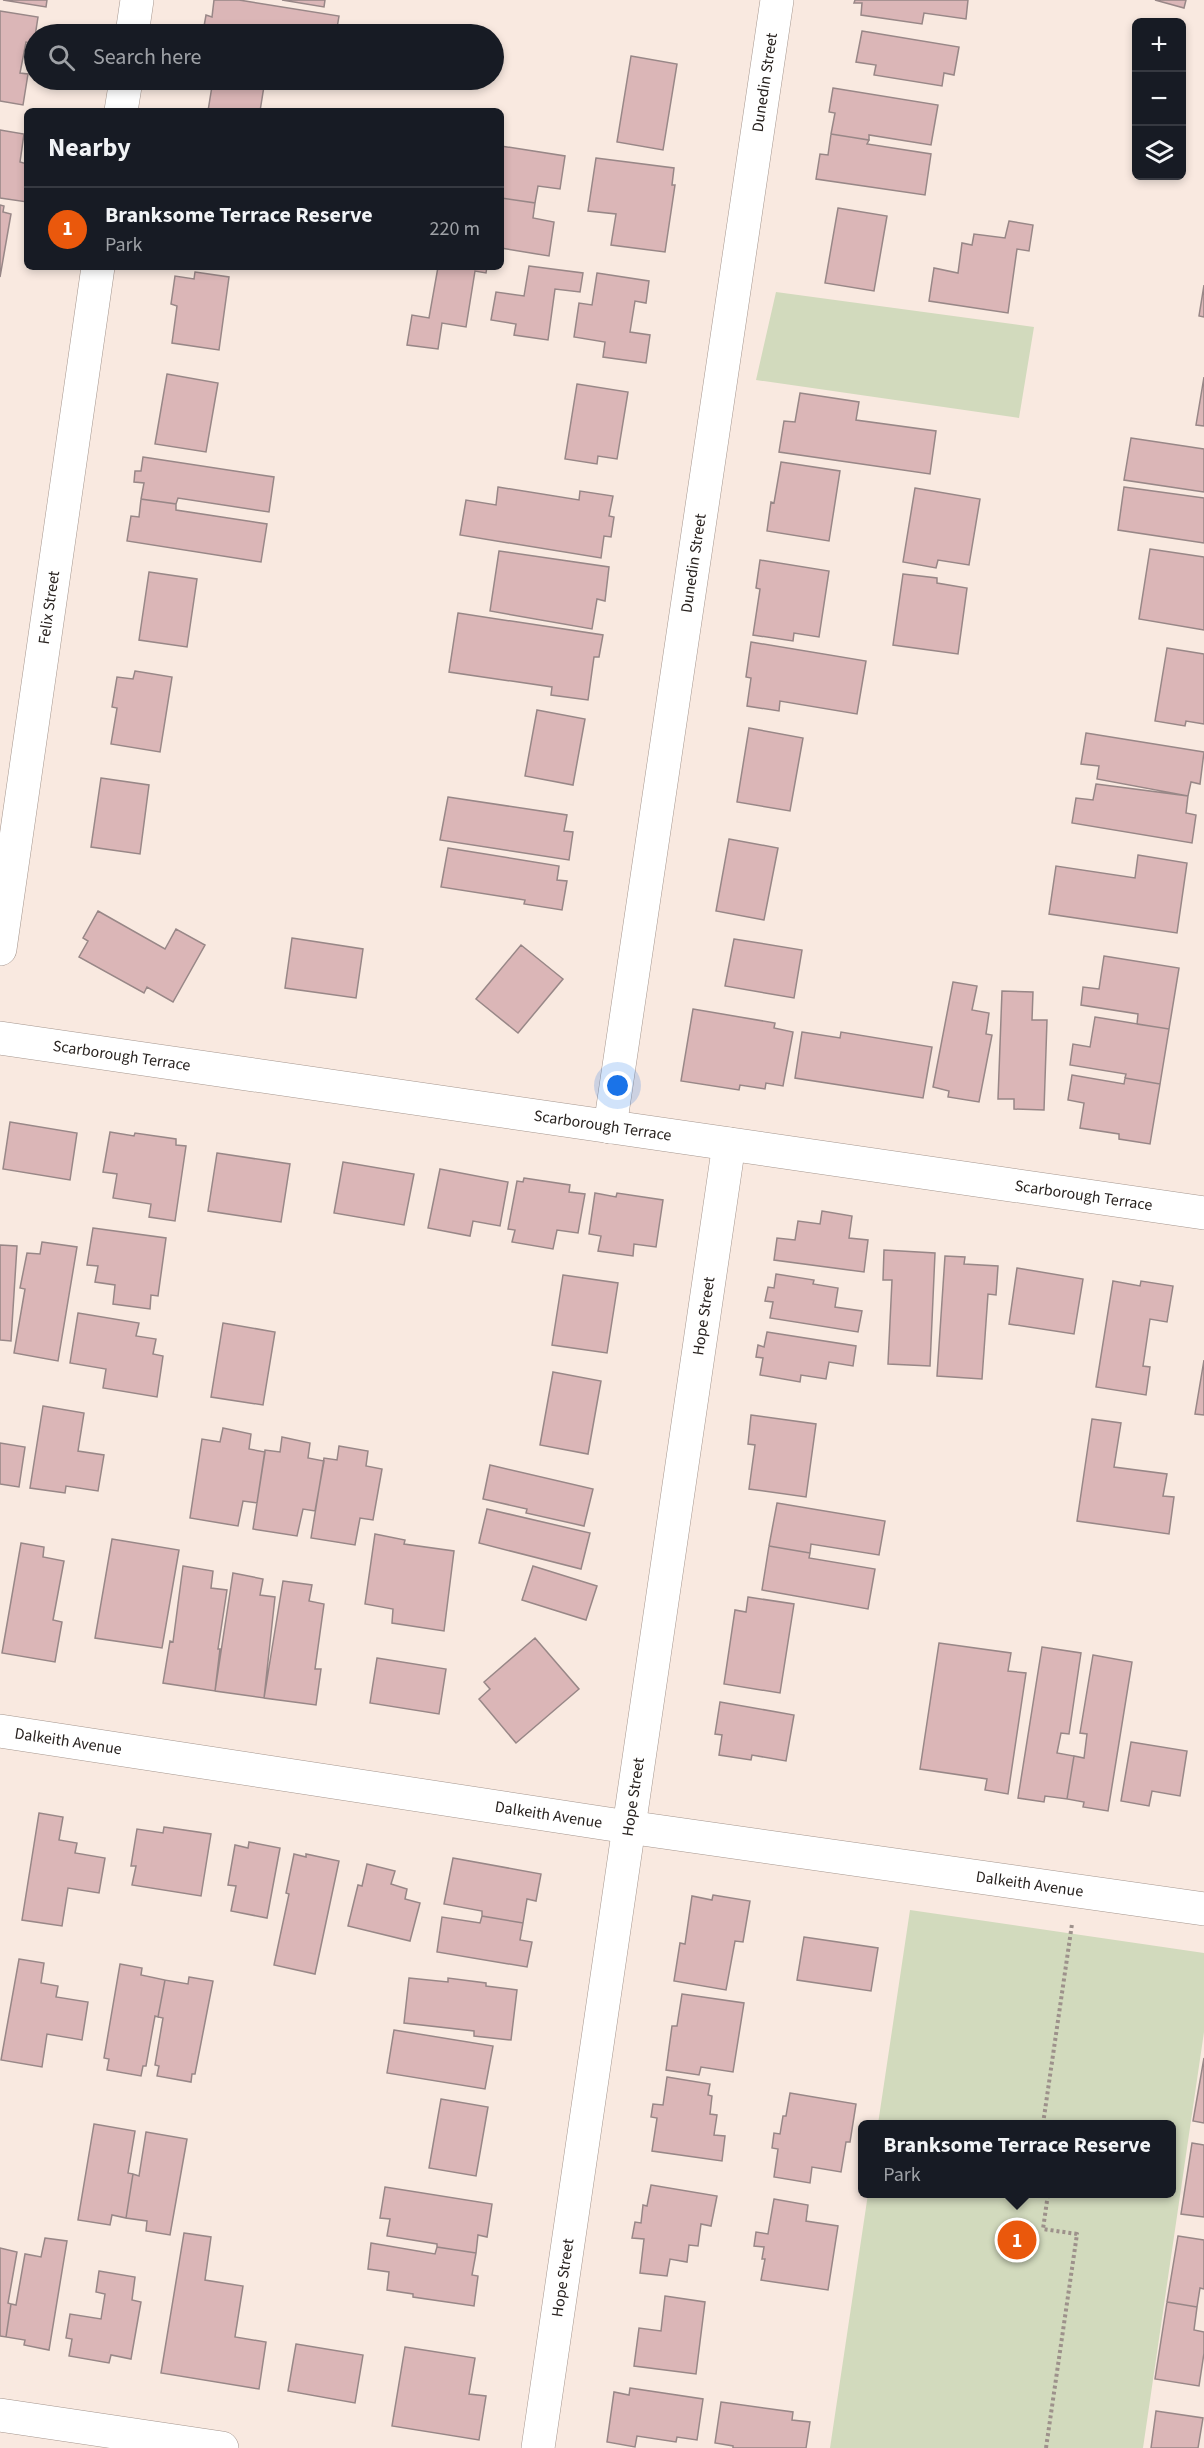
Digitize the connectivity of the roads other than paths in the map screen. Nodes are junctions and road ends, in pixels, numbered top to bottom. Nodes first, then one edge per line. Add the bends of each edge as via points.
1 (137, 0) edge
2 (777, 0) edge
3 (133, 24) edge
4 (124, 90) edge
5 (121, 108) edge
6 (99, 270) edge
7 (0, 949) edge
8 (0, 1038) edge
9 (610, 1127) junction
10 (729, 1144) junction
11 (1204, 1214) edge
12 (0, 1731) edge
13 (628, 1827) junction
14 (1204, 1909) edge
15 (0, 2415) edge
16 (222, 2448) edge
17 (538, 2448) edge

1 - 3 street
2 - 9 street, Dunedin Street
4 - 5 street
6 - 7 street, Felix Street
8 - 9 street, Scarborough Terrace
9 - 10 street, Scarborough Terrace
10 - 11 street, Scarborough Terrace
10 - 13 street, Hope Street
12 - 13 street, Dalkeith Avenue
13 - 14 street, Dalkeith Avenue
13 - 17 street, Hope Street
15 - 16 street

